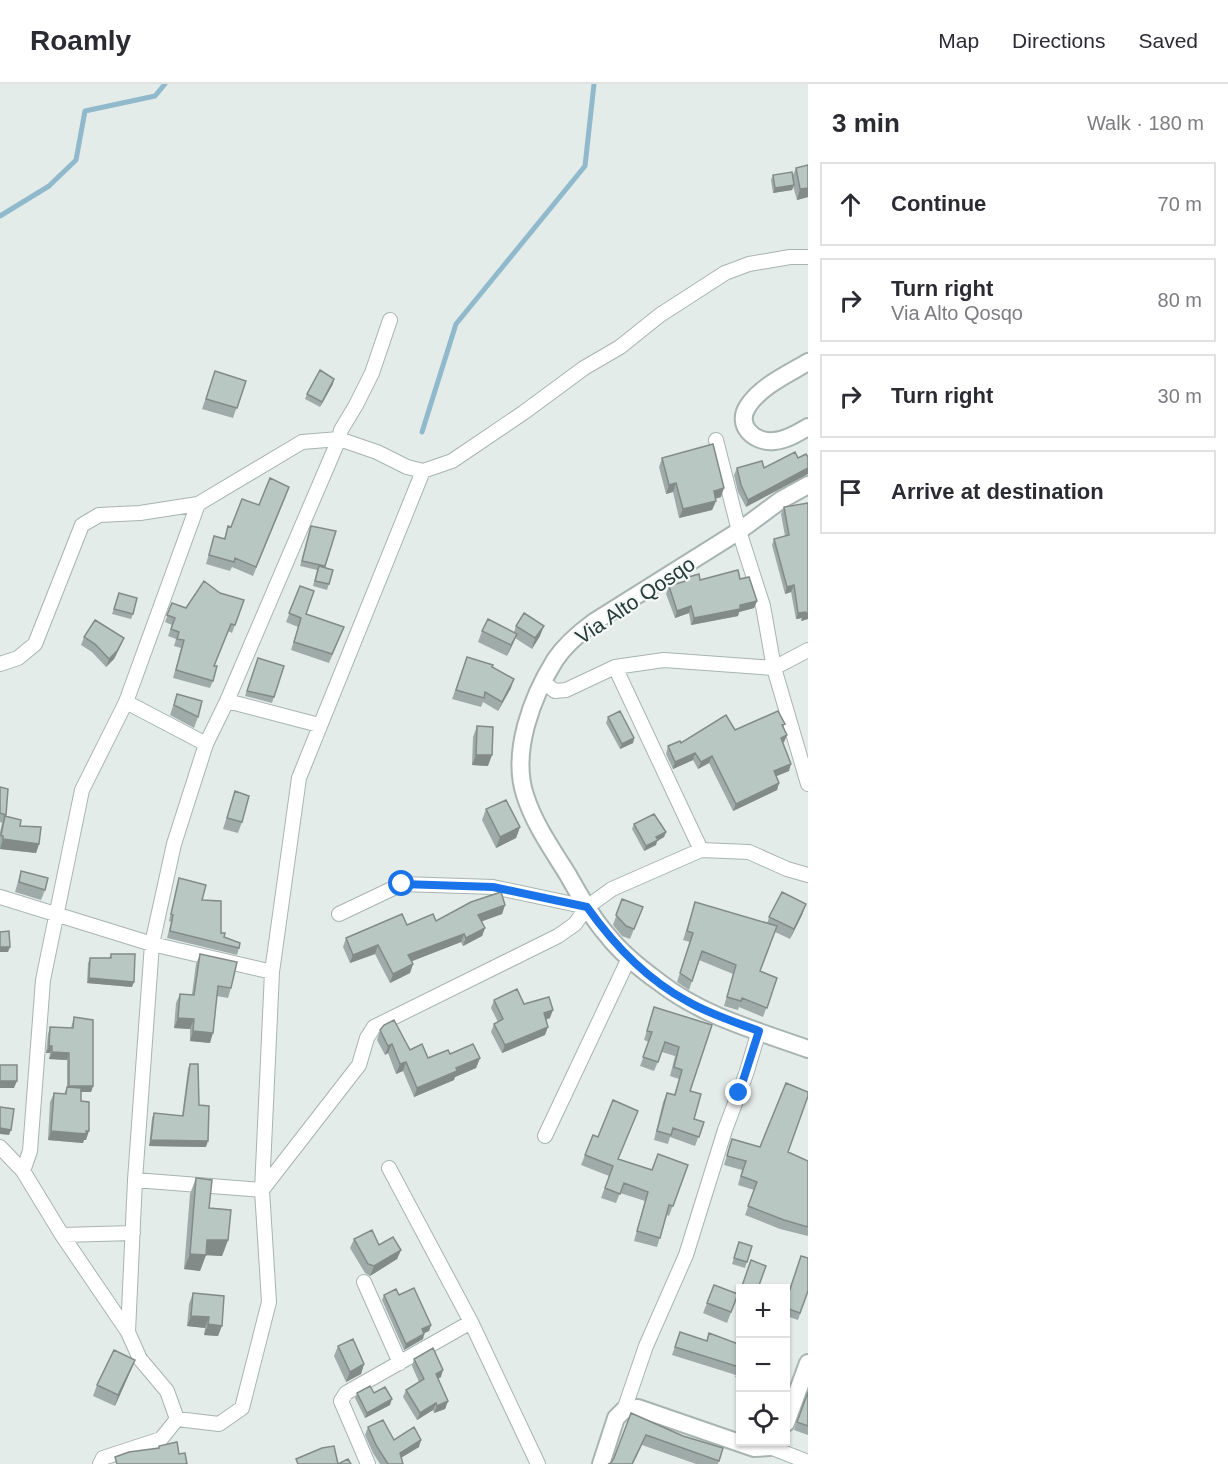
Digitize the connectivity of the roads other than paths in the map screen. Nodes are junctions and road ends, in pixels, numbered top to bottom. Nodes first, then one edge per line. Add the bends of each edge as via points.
1 (808, 258) edge
2 (390, 320) dead end
3 (808, 362) edge
4 (808, 427) edge
5 (339, 439) junction
6 (716, 440) dead end
7 (423, 471) junction
8 (808, 485) edge
9 (198, 504) junction
10 (739, 531) junction
11 (808, 650) edge
12 (0, 664) edge
13 (615, 667) junction
14 (774, 668) junction
15 (543, 682) junction
16 (227, 701) junction
17 (126, 702) junction
18 (319, 725) junction
19 (206, 744) junction
20 (808, 784) edge
21 (702, 850) junction
22 (808, 875) edge
23 (0, 897) edge
24 (587, 907) junction
25 (339, 914) dead end
26 (55, 915) junction
27 (152, 944) junction
28 (629, 958) junction
29 (272, 972) junction
30 (759, 1031) junction
31 (808, 1049) edge
32 (545, 1136) dead end
33 (0, 1147) edge
34 (389, 1168) dead end
35 (23, 1171) junction
36 (135, 1180) junction
37 (262, 1190) junction
38 (132, 1233) junction
39 (62, 1235) junction
40 (364, 1282) dead end
41 (471, 1322) junction
42 (128, 1332) junction
43 (400, 1363) junction
44 (808, 1363) edge
45 (624, 1410) junction
46 (790, 1412) edge
47 (177, 1419) junction
48 (776, 1447) edge
49 (808, 1462) edge
50 (100, 1464) edge
51 (368, 1464) edge
52 (538, 1464) edge
53 (601, 1464) edge
54 (774, 1464) edge

1 - 7 street via 749,264 725,273 452,461
2 - 5 street via 372,373
3 - 4 street via 757,395 746,408 743,421 752,436 761,441 775,441
5 - 7 street
5 - 9 street via 302,442
5 - 16 street
6 - 10 street
7 - 18 street
8 - 10 street, Via Alto Qosqo
9 - 12 street via 99,515 82,525 35,644 18,658
9 - 17 street
10 - 14 street via 763,606
10 - 15 street, Via Alto Qosqo via 594,622 556,659
11 - 14 street
13 - 14 street via 664,660
13 - 15 street via 566,690 555,691
13 - 21 street
14 - 20 street
15 - 24 street, Via Alto Qosqo via 522,750 524,793 535,822
16 - 18 street
16 - 19 street
17 - 19 street
17 - 26 street via 82,790
18 - 29 street via 299,778
19 - 27 street via 174,844
21 - 22 street via 749,852
21 - 24 street via 612,889
23 - 26 street
24 - 25 street via 493,887 402,884
24 - 28 street, Via Alto Qosqo
24 - 37 street via 575,924 558,936 375,1027 367,1038 359,1065
26 - 27 street
26 - 35 street via 43,980 30,1151
27 - 29 street
27 - 36 street
28 - 30 street, Via Alto Qosqo via 687,1002
28 - 32 street
29 - 37 street
30 - 31 street, Via Alto Qosqo
30 - 45 street via 686,1255 646,1346
33 - 35 street
34 - 41 street
35 - 39 street
36 - 37 street
36 - 38 street
37 - 47 street via 269,1302 242,1408 219,1424
38 - 39 street
38 - 42 street
39 - 42 street
40 - 43 street
41 - 43 street
41 - 52 street
42 - 47 street via 141,1359 167,1391
43 - 51 street via 346,1394 341,1401
44 - 46 street
45 - 48 street via 638,1408 753,1448
45 - 53 street via 616,1418
47 - 50 street via 161,1439 103,1458
48 - 49 street
48 - 54 street

